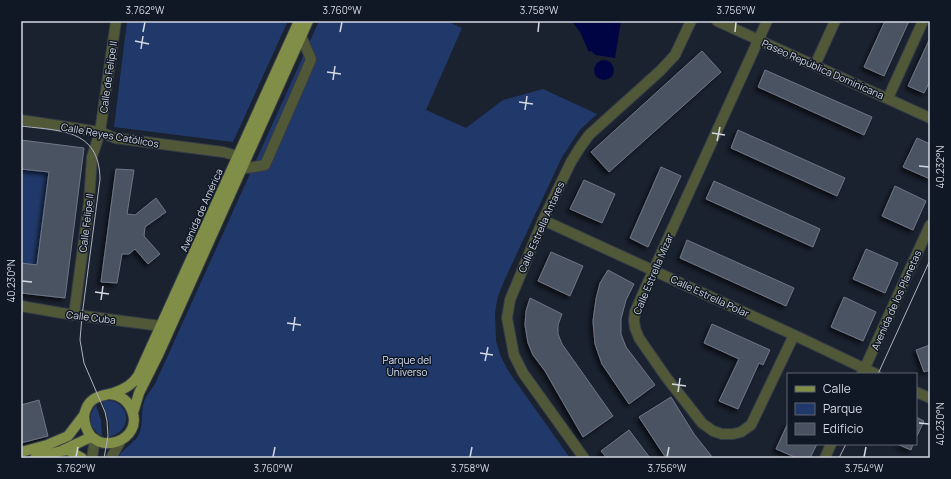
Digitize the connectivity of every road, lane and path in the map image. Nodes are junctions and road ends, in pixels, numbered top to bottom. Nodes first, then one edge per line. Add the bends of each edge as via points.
1 (116, 21) edge
2 (298, 21) edge
3 (308, 21) edge
4 (690, 21) edge
5 (717, 21) edge
6 (767, 21) edge
7 (835, 21) edge
8 (923, 21) edge
9 (301, 36) junction
10 (759, 40) junction
11 (815, 66) junction
12 (888, 98) junction
13 (930, 118) edge
14 (21, 120) edge
15 (100, 132) junction
16 (242, 157) junction
17 (241, 169) junction
18 (543, 220) junction
19 (930, 225) edge
20 (653, 270) junction
21 (21, 306) edge
22 (44, 309) junction
23 (21, 312) edge
24 (74, 315) junction
25 (161, 326) junction
26 (794, 335) junction
27 (864, 371) edge
28 (917, 392) edge
29 (109, 394) junction
30 (930, 398) edge
31 (133, 413) junction
32 (84, 415) junction
33 (93, 438) junction
34 (120, 440) junction
35 (831, 445) edge
36 (21, 452) edge
37 (58, 454) edge
38 (35, 458) edge
39 (82, 458) edge
40 (92, 458) edge
41 (112, 458) edge
42 (584, 458) edge
43 (825, 458) edge

1 - 15 street, Calle de Felipe II
2 - 16 main road, Avenida de América
3 - 9 main road, Avenida de América
4 - 18 street, Calle Estrella Antares via 675,55 585,140 571,162
5 - 10 street, Paseo República Dominicana
6 - 10 street, Calle Estrella Mizar
7 - 11 street
8 - 12 street
9 - 16 main road, Avenida de América
9 - 17 street via 311,59 265,165
10 - 11 street, Paseo República Dominicana
10 - 20 street, Calle Estrella Mizar
11 - 12 street, Paseo República Dominicana
12 - 13 street, Paseo República Dominicana
14 - 15 street, Calle Reyes Católicos
15 - 16 street, Calle Reyes Católicos via 115,138 223,152
15 - 24 street, Calle Felipe II via 92,157 89,202
16 - 17 main road, Avenida de América
16 - 25 main road, Avenida de América
17 - 31 main road, Avenida de América via 139,393
18 - 20 street, Calle Estrella Polar
18 - 42 street, Calle Estrella Antares via 510,300 507,318 511,342 523,373
19 - 27 street, Avenida de los Planetas
20 - 26 street, Calle Estrella Polar
20 - 26 street, Calle Estrella Mizar via 635,312 635,328 639,338 666,376 702,423 713,431 733,434 752,425
21 - 22 street, Calle Cuba
22 - 23 street
22 - 24 street, Calle Cuba
24 - 25 street, Calle Cuba
25 - 29 main road, Avenida de América via 136,380
26 - 27 street, Calle Estrella Polar
28 - 30 street
29 - 31 main road via 116,394 122,398
29 - 32 main road, Avenida de América via 95,398 86,408
31 - 34 main road, Avenida de América via 131,430
32 - 33 main road via 86,428
32 - 36 main road, Avenida de América via 68,436 47,446
33 - 34 main road via 107,443
33 - 37 main road
33 - 40 street
34 - 41 street
35 - 43 street
37 - 38 main road
37 - 39 main road via 68,450

